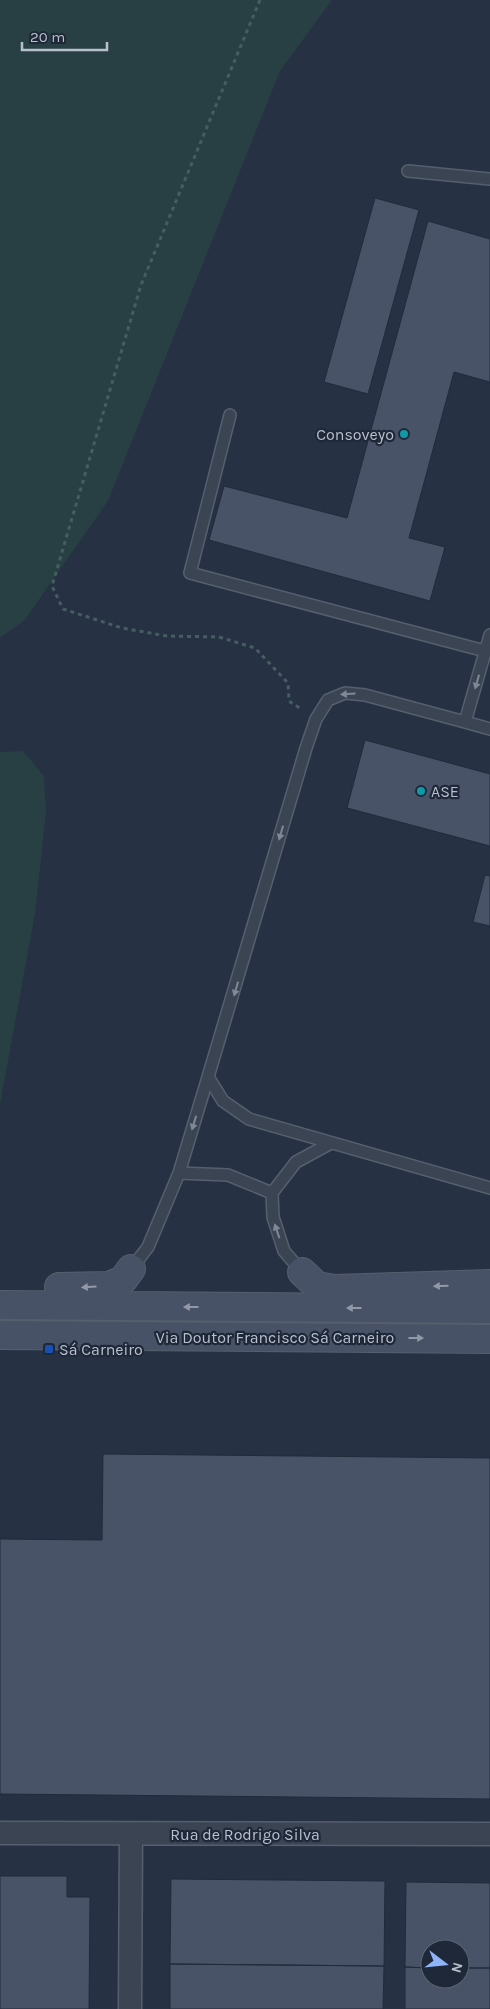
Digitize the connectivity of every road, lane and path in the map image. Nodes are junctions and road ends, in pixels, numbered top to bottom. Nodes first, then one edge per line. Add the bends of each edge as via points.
1 (260, 0) edge
2 (408, 171) dead end
3 (490, 179) edge
4 (230, 416) dead end
5 (490, 635) edge
6 (486, 651) junction
7 (316, 719) junction
8 (465, 722) junction
9 (490, 730) edge
10 (208, 1077) junction
11 (331, 1143) junction
12 (179, 1173) junction
13 (490, 1188) edge
14 (272, 1193) junction
15 (131, 1269) joint
16 (302, 1272) joint
17 (490, 1284) edge
18 (0, 1297) edge
19 (0, 1305) edge
20 (490, 1309) edge
21 (0, 1334) edge
22 (490, 1339) edge
23 (0, 1833) edge
24 (131, 1834) junction
25 (490, 1834) edge
26 (130, 2009) edge

1 - 7 path via 141,286 52,586 63,609 122,628 166,636 219,638 255,648 288,682 289,701
2 - 3 lane
4 - 6 lane via 190,573
5 - 6 lane
6 -> 8 lane
8 -> 7 lane via 365,695 345,693 328,700
7 -> 10 lane
8 - 9 lane
10 - 11 lane via 223,1101 249,1119
10 -> 12 lane
11 - 13 lane
11 - 14 lane via 296,1162
12 - 14 lane via 228,1175
12 - 15 lane via 148,1247
16 -> 14 lane via 284,1251 273,1217
15 -> 18 main road via 123,1280 109,1286 37,1287
17 -> 16 main road via 335,1289 317,1286
20 -> 19 main road, Via Doutor Francisco Sá Carneiro
21 -> 22 main road, Via Doutor Francisco Sá Carneiro
23 - 24 street, Rua de Rodrigo Silva
24 - 25 street, Rua de Rodrigo Silva
24 - 26 street

